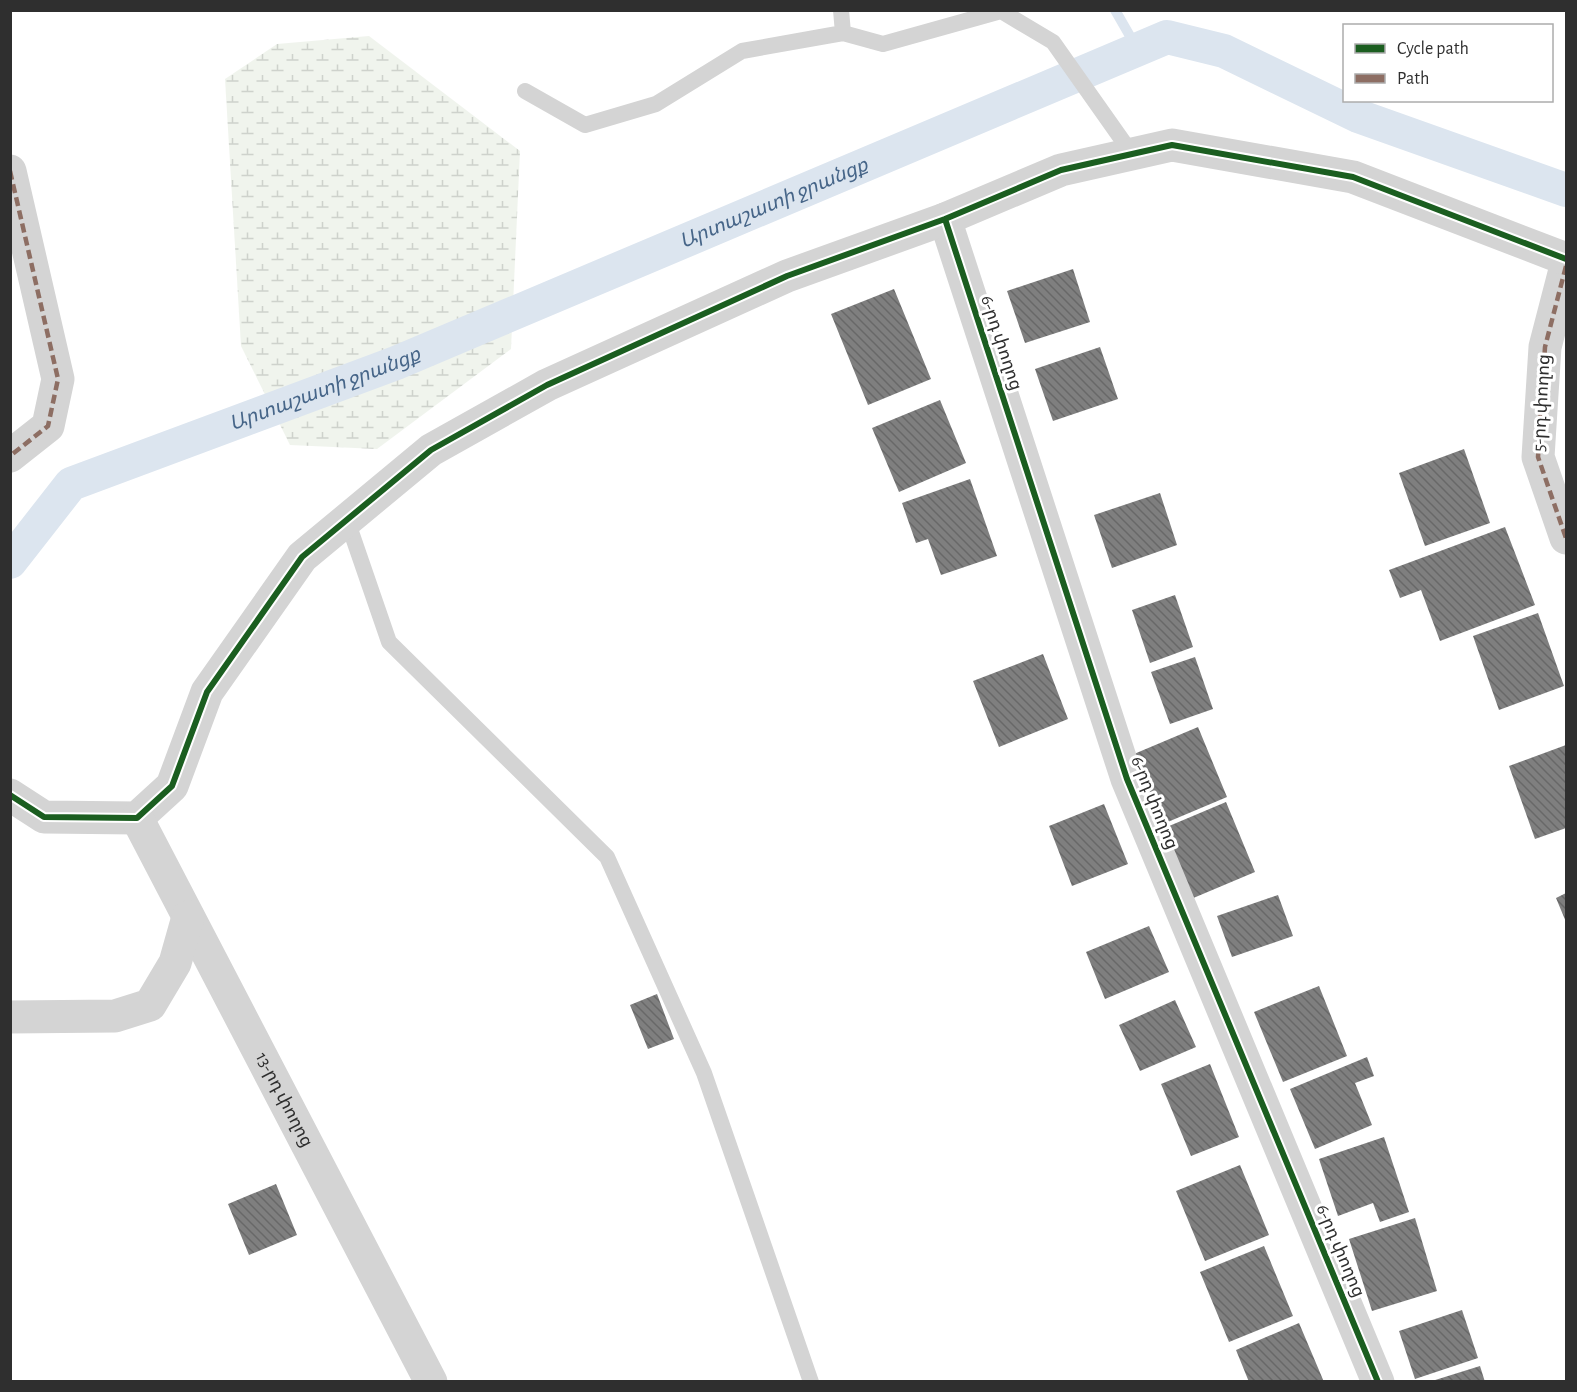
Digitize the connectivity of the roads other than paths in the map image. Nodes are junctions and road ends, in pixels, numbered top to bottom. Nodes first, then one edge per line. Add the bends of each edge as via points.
1 (841, 10) edge
2 (843, 33) junction
3 (525, 92) dead end
4 (1132, 154) junction
5 (10, 171) edge
6 (945, 219) junction
7 (1566, 259) edge
8 (1566, 266) edge
9 (10, 456) edge
10 (347, 520) junction
11 (1566, 538) edge
12 (10, 795) edge
13 (137, 818) junction
14 (188, 917) junction
15 (10, 1017) edge
16 (431, 1382) edge
17 (811, 1382) edge
18 (1378, 1382) edge

1 - 2 lane
2 - 3 lane via 742,51 656,104 585,125
2 - 4 lane via 884,44 1001,11 1053,42
4 - 6 street via 1061,170
4 - 7 street via 1172,145 1353,177
5 - 9 street via 58,379 48,426
6 - 10 street via 787,276 547,385 431,450
6 - 18 street, 6-րդ փողոց via 1127,779
8 - 11 street, 5-րդ փողոց via 1545,347 1538,458
10 - 13 street via 302,557 207,692 172,786
10 - 17 lane via 389,642 607,857 704,1073
12 - 13 street via 44,817
13 - 14 street, 13-րդ փողոց
14 - 15 street via 175,963 150,1005 116,1016
14 - 16 street, 13-րդ փողոց

